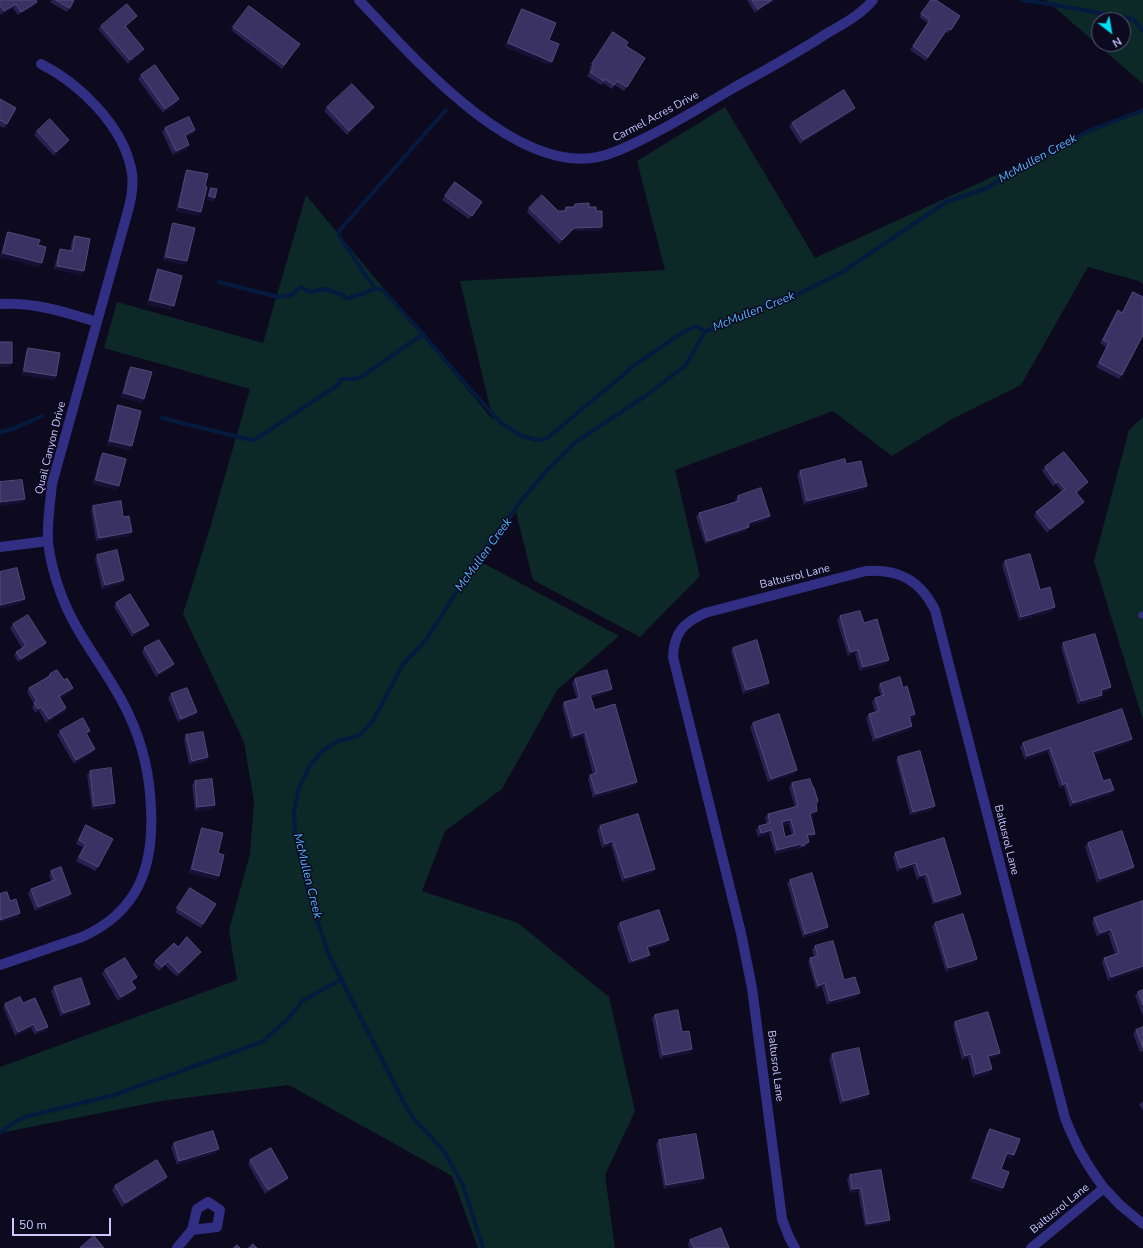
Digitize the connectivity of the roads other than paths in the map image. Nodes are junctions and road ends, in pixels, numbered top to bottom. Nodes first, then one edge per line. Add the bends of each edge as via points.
1 (359, 0) edge
2 (873, 0) edge
3 (42, 64) dead end
4 (0, 304) edge
5 (97, 322) junction
6 (48, 541) junction
7 (0, 547) edge
8 (0, 964) edge
9 (1104, 1188) junction
10 (1143, 1224) edge
11 (192, 1230) dead end
12 (176, 1248) edge
13 (795, 1248) edge
14 (1031, 1248) edge

1 - 2 street, Carmel Acres Drive via 446,88 500,130 528,146 553,155 574,158 599,157 662,130 832,31 856,16
3 - 5 street, Quail Canyon Drive via 72,83 90,99 118,135 132,169 129,207
4 - 5 street via 36,306
5 - 6 street, Quail Canyon Drive via 52,484
6 - 7 street
6 - 8 street, Quail Canyon Drive via 52,567 73,622 112,684 142,746 151,793 151,847 146,869 137,889 130,901 109,923 82,937
9 - 10 street, Baltusrol Lane
9 - 13 street, Baltusrol Lane via 1074,1143 1065,1118 935,610 920,587 907,578 880,570 866,571 704,613 686,623 673,647 673,657 741,933 753,996 782,1219
9 - 14 street, Baltusrol Lane
11 - 12 street

